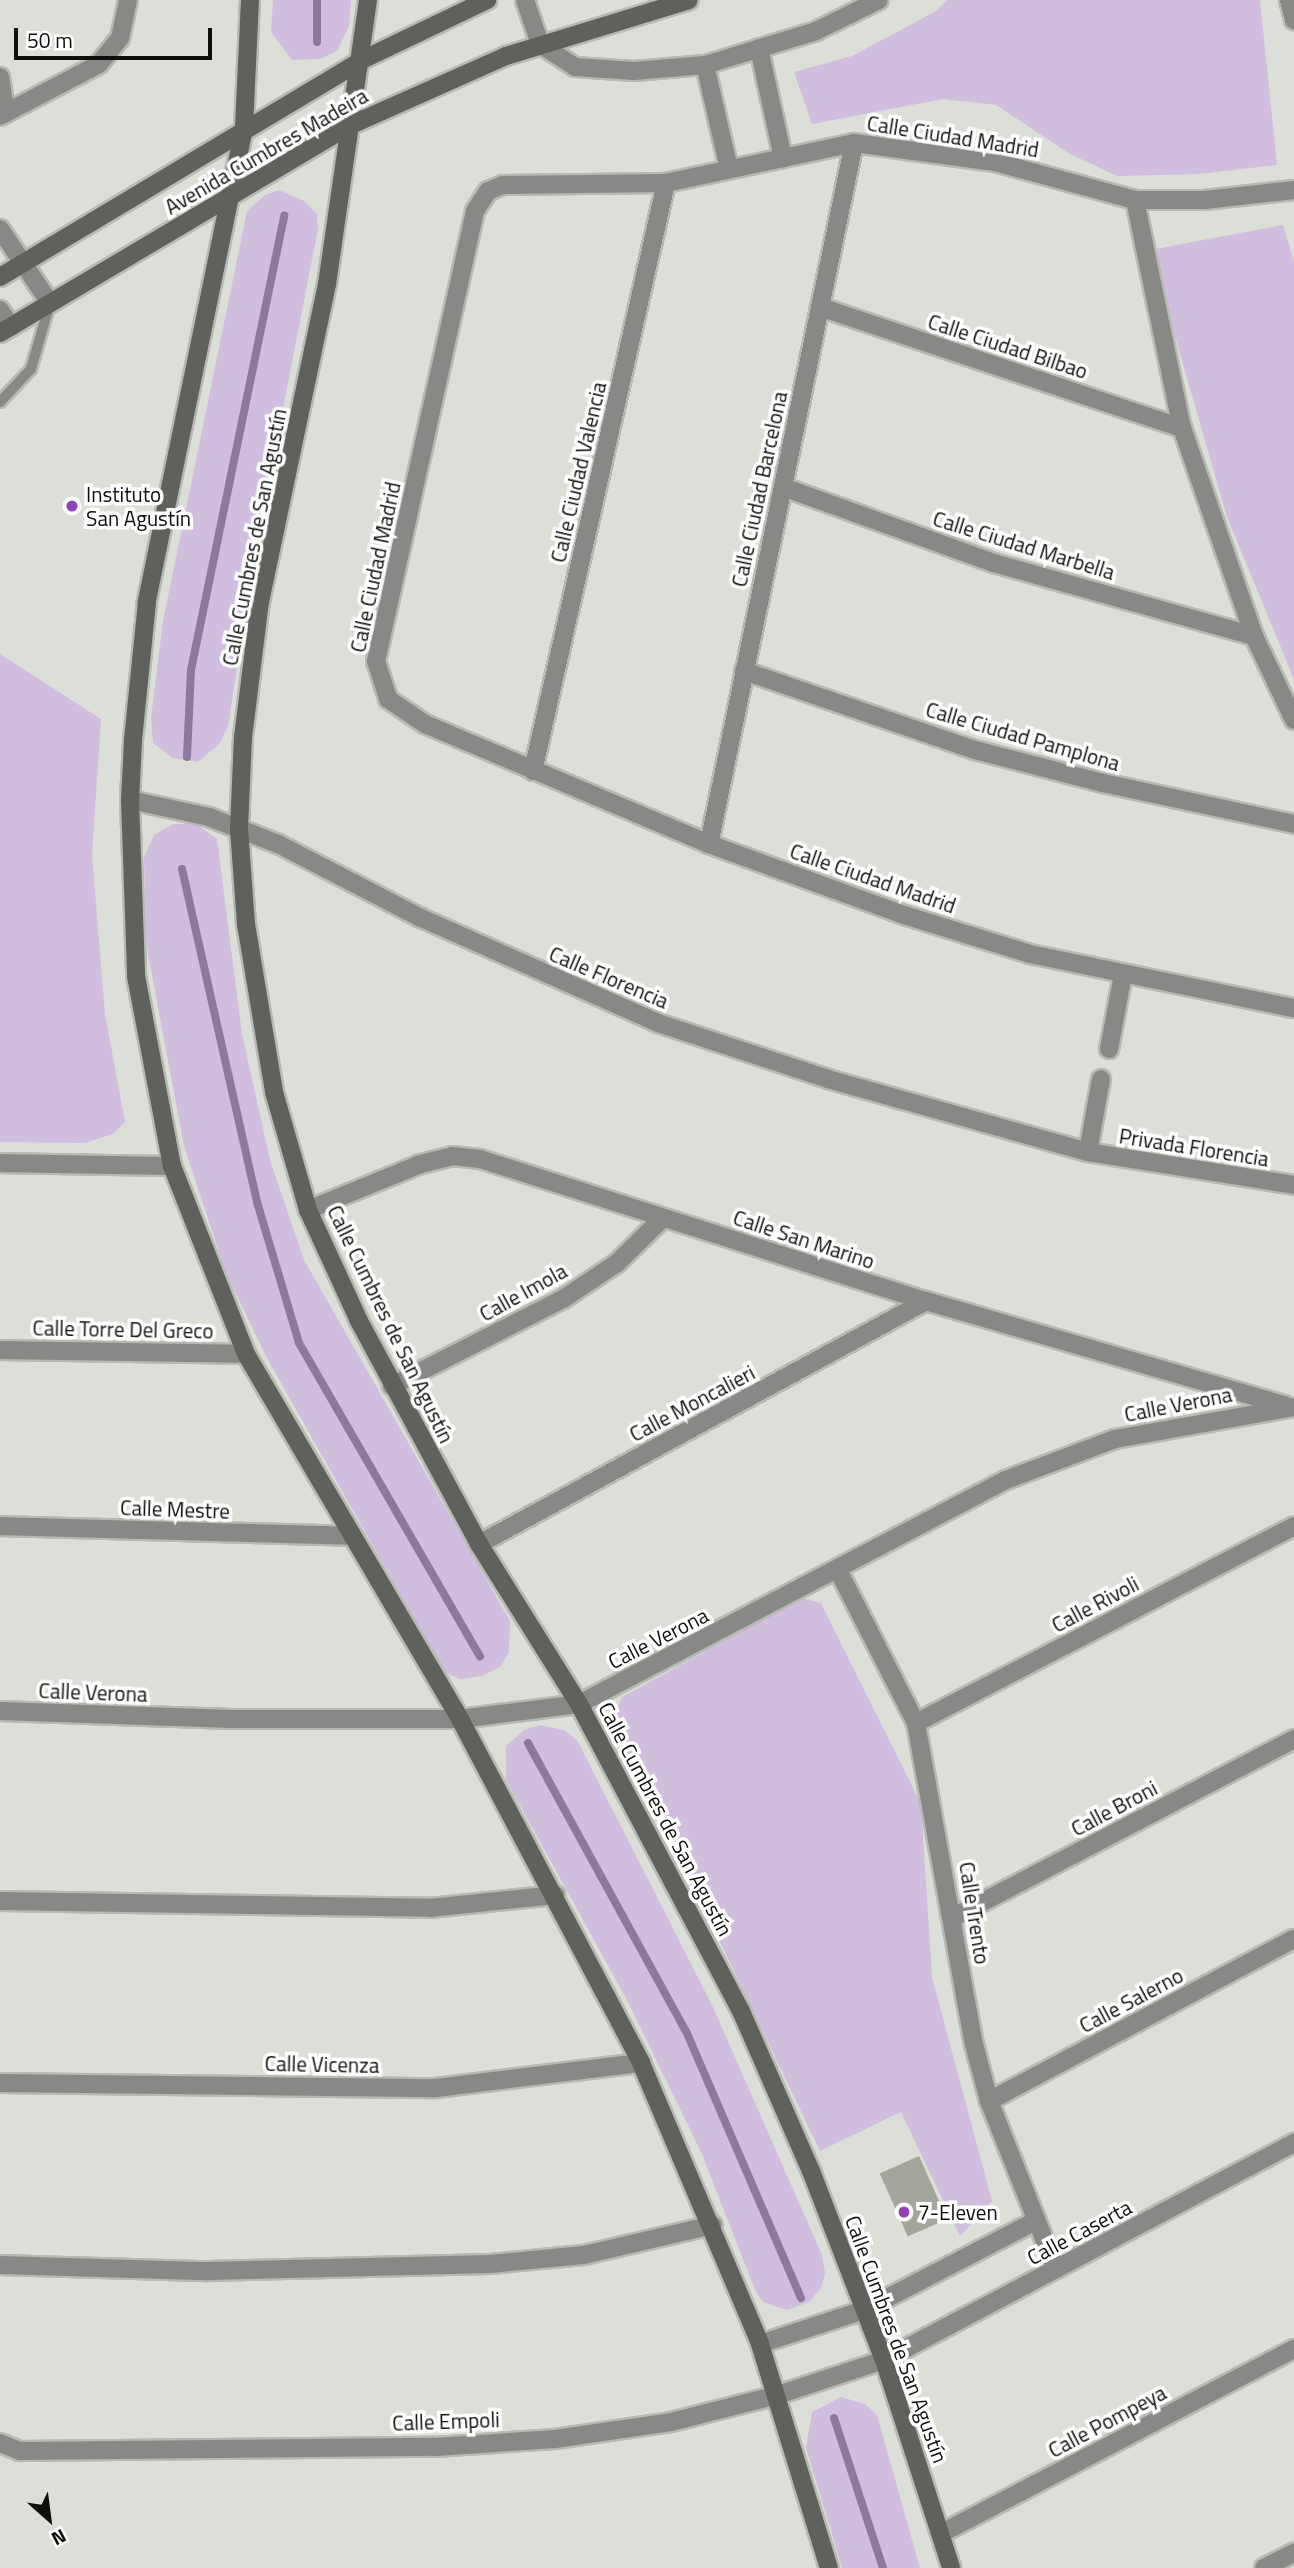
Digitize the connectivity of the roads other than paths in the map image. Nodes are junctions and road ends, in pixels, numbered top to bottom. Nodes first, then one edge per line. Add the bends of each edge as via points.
1 (250, 0) edge
2 (368, 0) edge
3 (487, 0) edge
4 (525, 0) edge
5 (689, 0) edge
6 (879, 0) edge
7 (1289, 0) edge
8 (128, 7) edge
9 (1294, 20) edge
10 (540, 44) junction
11 (759, 48) junction
12 (362, 60) junction
13 (705, 65) junction
14 (0, 77) edge
15 (3, 115) edge
16 (351, 125) junction
17 (244, 128) junction
18 (854, 143) junction
19 (783, 158) junction
20 (729, 169) junction
21 (666, 183) junction
22 (1294, 190) edge
23 (233, 195) junction
24 (1135, 200) junction
25 (0, 229) edge
26 (24, 263) junction
27 (0, 277) edge
28 (50, 303) junction
29 (820, 307) junction
30 (0, 310) edge
31 (5, 330) edge
32 (0, 402) edge
33 (1182, 428) junction
34 (783, 487) junction
35 (1255, 636) junction
36 (744, 671) junction
37 (1294, 720) edge
38 (533, 771) junction
39 (130, 800) junction
40 (1294, 824) edge
41 (239, 829) junction
42 (709, 844) junction
43 (1123, 974) junction
44 (1294, 1008) edge
45 (1109, 1049) dead end
46 (1101, 1079) dead end
47 (1088, 1152) junction
48 (0, 1163) edge
49 (172, 1166) junction
50 (1294, 1185) edge
51 (308, 1210) junction
52 (663, 1218) junction
53 (926, 1301) junction
54 (0, 1350) edge
55 (246, 1354) junction
56 (392, 1386) junction
57 (1293, 1406) edge
58 (0, 1526) edge
59 (1294, 1526) edge
60 (349, 1536) junction
61 (479, 1544) junction
62 (838, 1570) junction
63 (579, 1704) junction
64 (0, 1711) edge
65 (460, 1719) junction
66 (916, 1723) junction
67 (1294, 1739) edge
68 (555, 1895) junction
69 (0, 1901) edge
70 (954, 1917) junction
71 (1294, 1939) edge
72 (641, 2063) junction
73 (0, 2083) edge
74 (989, 2101) junction
75 (1294, 2143) edge
76 (1036, 2221) junction
77 (713, 2225) junction
78 (0, 2265) edge
79 (1056, 2269) junction
80 (864, 2310) junction
81 (760, 2344) junction
82 (1294, 2349) edge
83 (884, 2360) junction
84 (778, 2395) junction
85 (0, 2443) edge
86 (942, 2533) junction
87 (1294, 2553) edge
88 (829, 2568) edge
89 (951, 2568) edge
90 (1264, 2568) edge

1 - 17 street
2 - 12 street, Calle Cumbres de San Agustín
3 - 12 street, Avenida Cumbres Madeira
4 - 10 street
5 - 10 street, Avenida Cumbres Madeira
6 - 11 street via 816,31
7 - 9 street
8 - 15 street via 120,38 99,64
10 - 13 street via 575,67 634,71
10 - 16 street, Avenida Cumbres Madeira
11 - 13 street
11 - 19 street
12 - 16 street, Calle Cumbres de San Agustín
12 - 17 street, Avenida Cumbres Madeira
13 - 20 street
14 - 15 street
16 - 23 street, Avenida Cumbres Madeira
16 - 41 street, Calle Cumbres de San Agustín via 327,284 260,601 243,737
17 - 23 street
17 - 26 street, Avenida Cumbres Madeira
18 - 19 street, Calle Ciudad Madrid
18 - 24 street, Calle Ciudad Madrid via 995,162
18 - 29 street, Calle Ciudad Barcelona
19 - 20 street, Calle Ciudad Madrid
20 - 21 street, Calle Ciudad Madrid
21 - 38 street, Calle Ciudad Valencia
21 - 38 street, Calle Ciudad Madrid via 503,185 488,191 475,211 376,661 388,699 400,709
22 - 24 street, Calle Ciudad Madrid via 1205,200
23 - 28 street, Avenida Cumbres Madeira
23 - 39 street via 147,602
24 - 33 street
25 - 26 street
26 - 27 street, Avenida Cumbres Madeira
26 - 28 street
28 - 31 street, Avenida Cumbres Madeira
28 - 32 lane via 31,369
29 - 33 street, Calle Ciudad Bilbao
29 - 34 street, Calle Ciudad Barcelona
30 - 31 street
33 - 35 street
34 - 35 street, Calle Ciudad Marbella via 994,563
34 - 36 street, Calle Ciudad Barcelona
35 - 37 street
36 - 40 street, Calle Ciudad Pamplona via 975,750
36 - 42 street, Calle Ciudad Barcelona
38 - 42 street, Calle Ciudad Madrid
39 - 41 street, Calle Florencia via 209,817
39 - 49 street via 136,976
41 - 47 street, Calle Florencia via 542,974 658,1023 828,1079
41 - 51 street, Calle Cumbres de San Agustín via 247,924 274,1092
42 - 43 street, Calle Ciudad Madrid via 901,914 1030,954
43 - 44 street, Calle Ciudad Madrid
43 - 45 street
46 - 47 street
47 - 50 street, Privada Florencia
48 - 49 street
49 - 55 street
51 - 52 street, Calle San Marino via 452,1156 521,1169
51 - 56 street, Calle Cumbres de San Agustín
52 - 53 street, Calle San Marino
52 - 56 street, Calle Imola via 617,1263 564,1299
53 - 57 street, Calle San Marino
53 - 61 street, Calle Moncalieri
54 - 55 street, Calle Torre Del Greco
55 - 60 street
56 - 61 street, Calle Cumbres de San Agustín
57 - 62 street, Calle Verona via 1115,1439 1006,1480
58 - 60 street, Calle Mestre
59 - 66 street, Calle Rivoli
60 - 65 street
61 - 63 street, Calle Cumbres de San Agustín
62 - 63 street, Calle Verona
62 - 66 street, Calle Trento
63 - 65 street, Calle Verona
63 - 80 street, Calle Cumbres de San Agustín via 741,2011
64 - 65 street, Calle Verona via 232,1719
65 - 68 street
66 - 70 street, Calle Trento
67 - 70 street, Calle Broni
68 - 69 street via 430,1908
68 - 72 street
70 - 74 street, Calle Trento via 974,2044
71 - 74 street, Calle Salerno
72 - 73 street, Calle Vicenza via 436,2088
72 - 77 street
74 - 76 street, Calle Trento
75 - 79 street, Calle Caserta
76 - 79 street, Calle Trento
76 - 80 street, Calle Caserta
77 - 78 street via 584,2255 490,2264 208,2271
77 - 81 street
79 - 83 street, Calle Caserta
80 - 81 street, Calle Caserta
80 - 83 street, Calle Cumbres de San Agustín
81 - 84 street
82 - 86 street, Calle Pompeya
83 - 84 street, Calle Empoli
83 - 86 street, Calle Cumbres de San Agustín
84 - 85 street, Calle Empoli via 671,2422 555,2439 435,2447 20,2451
84 - 88 street
86 - 89 street, Calle Cumbres de San Agustín
87 - 90 street

